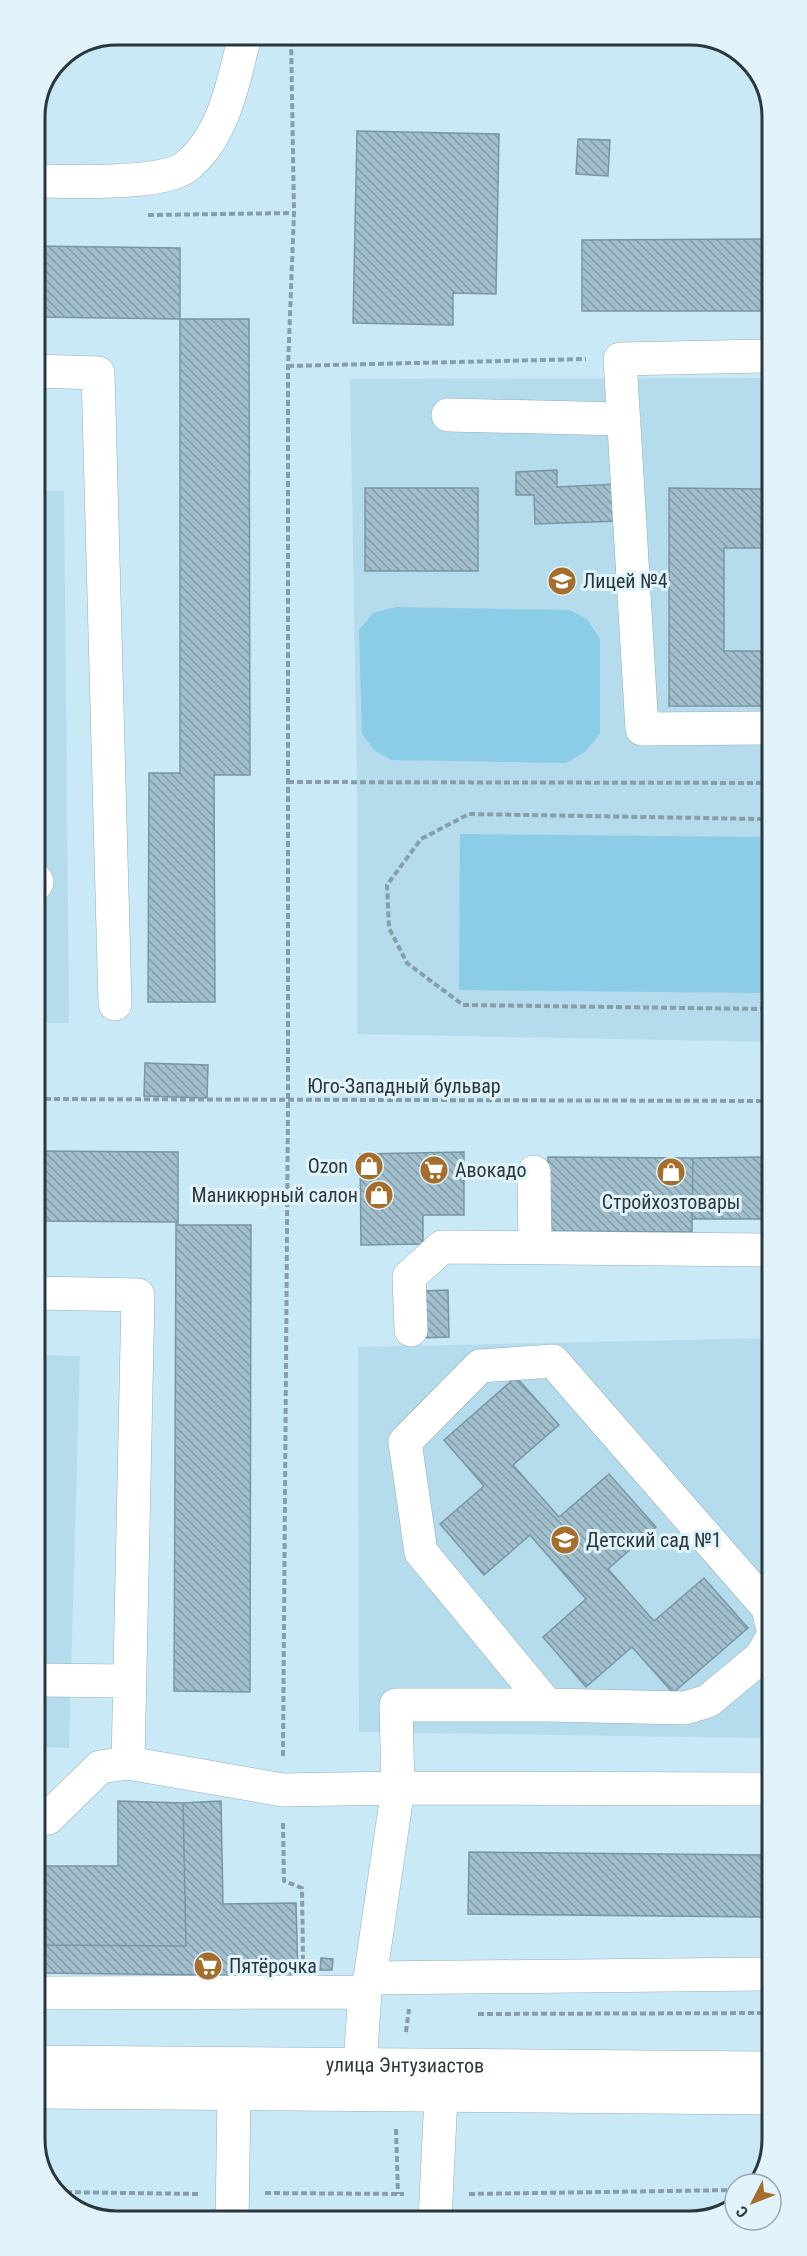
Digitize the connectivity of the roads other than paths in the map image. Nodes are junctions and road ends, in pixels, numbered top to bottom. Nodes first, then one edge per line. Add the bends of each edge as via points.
1 (242, 45) edge
2 (45, 182) edge
3 (762, 356) edge
4 (45, 371) edge
5 (448, 415) dead end
6 (624, 418) junction
7 (762, 728) edge
8 (115, 1004) dead end
9 (534, 1172) dead end
10 (535, 1247) junction
11 (762, 1250) edge
12 (45, 1293) edge
13 (411, 1330) dead end
14 (762, 1601) edge
15 (762, 1655) edge
16 (45, 1680) edge
17 (130, 1681) junction
18 (547, 1704) junction
19 (128, 1763) junction
20 (398, 1788) junction
21 (762, 1789) edge
22 (45, 1818) edge
23 (762, 1974) edge
24 (367, 1985) junction
25 (45, 1993) edge
26 (45, 2063) edge
27 (762, 2068) edge
28 (234, 2079) junction
29 (358, 2080) junction
30 (441, 2081) junction
31 (45, 2091) edge
32 (762, 2097) edge
33 (232, 2211) edge
34 (435, 2211) edge

1 - 2 main road via 229,97 211,139 187,167 156,179
3 - 6 main road via 620,358
4 - 8 main road via 98,373
5 - 6 main road
6 - 7 main road via 642,729
9 - 10 main road
10 - 11 main road
10 - 13 main road via 442,1247 409,1277
12 - 17 main road via 138,1295
14 - 18 main road via 553,1361 480,1366 405,1442 422,1552
15 - 18 main road via 708,1701 685,1708
16 - 17 main road
17 - 19 main road
18 - 20 main road via 396,1705
19 - 20 main road via 283,1790
19 - 22 main road via 100,1767
20 - 21 main road
20 - 24 main road
23 - 24 main road via 414,1977
24 - 25 main road via 303,1992
24 - 29 main road
26 - 28 main road, улица Энтузиастов
27 - 30 main road, улица Энтузиастов
28 - 29 main road, улица Энтузиастов
28 - 31 main road, улица Энтузиастов
28 - 33 main road
29 - 30 main road, улица Энтузиастов
30 - 32 main road, улица Энтузиастов
30 - 34 main road

